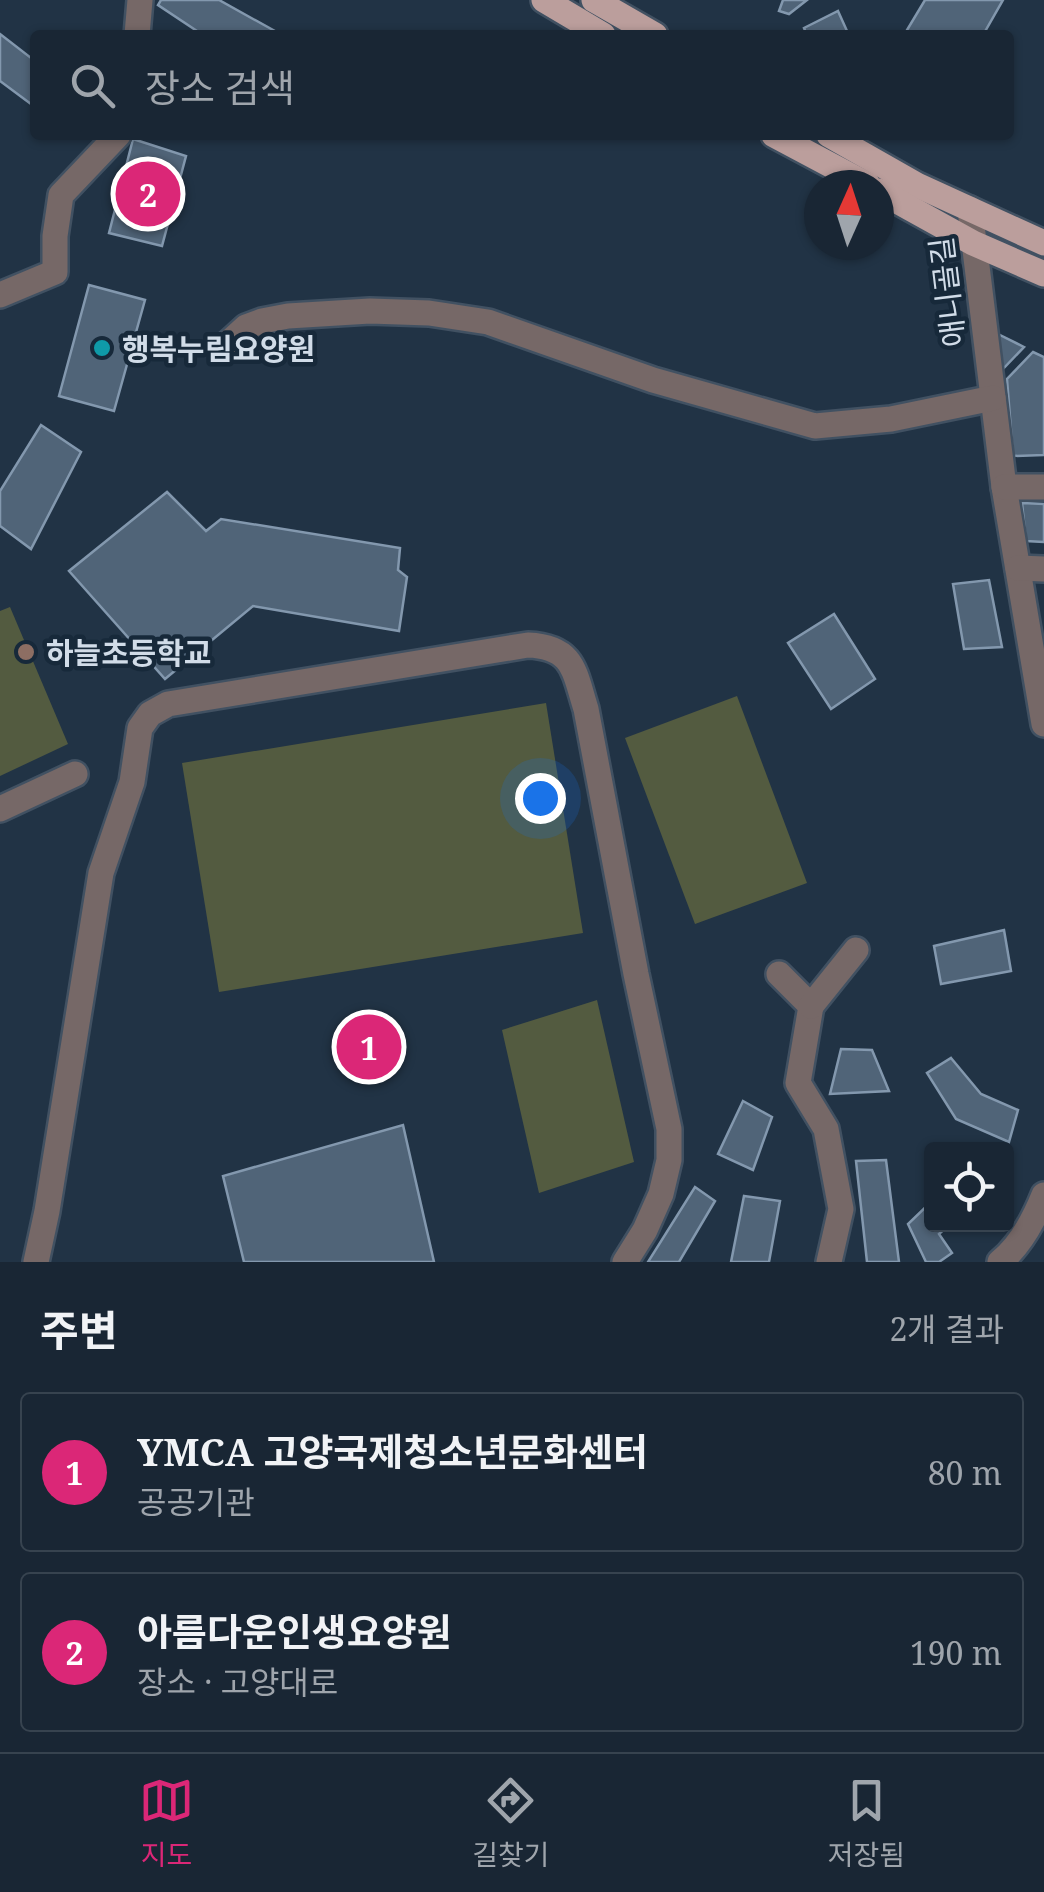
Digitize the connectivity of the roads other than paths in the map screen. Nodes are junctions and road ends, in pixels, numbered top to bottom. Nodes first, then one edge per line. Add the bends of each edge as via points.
1 (140, 0) edge
2 (544, 0) edge
3 (597, 1) edge
4 (138, 30) edge
5 (595, 30) edge
6 (602, 30) edge
7 (646, 30) edge
8 (113, 140) edge
9 (783, 140) edge
10 (838, 140) edge
11 (840, 170) edge
12 (894, 199) edge
13 (970, 209) junction
14 (974, 242) junction
15 (1044, 243) edge
16 (1044, 274) edge
17 (0, 295) edge
18 (224, 346) dead end
19 (993, 398) junction
20 (1004, 487) junction
21 (1044, 487) edge
22 (1018, 568) junction
23 (1044, 569) edge
24 (1044, 724) edge
25 (74, 774) dead end
26 (0, 809) edge
27 (856, 950) dead end
28 (780, 974) dead end
29 (811, 1006) junction
30 (1044, 1196) edge
31 (36, 1262) edge
32 (624, 1262) edge
33 (829, 1262) edge
34 (1000, 1262) edge

1 - 4 street
2 - 5 main road
3 - 6 street
3 - 7 main road
8 - 17 street via 61,195 55,272
9 - 11 main road
10 - 13 main road
12 - 14 main road
13 - 14 street, 애니골길
13 - 15 main road
14 - 16 main road
14 - 19 street, 애니골길
18 - 19 street via 246,327 288,316 429,314 488,322 653,380 815,426
19 - 20 street, 애니골길
20 - 21 street
20 - 22 street, 애니골길
22 - 23 street
22 - 24 street, 애니골길
25 - 26 street
27 - 29 street
28 - 29 street
29 - 33 street via 798,1083 826,1129 841,1209
30 - 34 street
31 - 32 street via 101,873 132,782 140,728 150,714 168,704 528,645 562,654 586,709 670,1129 661,1194

